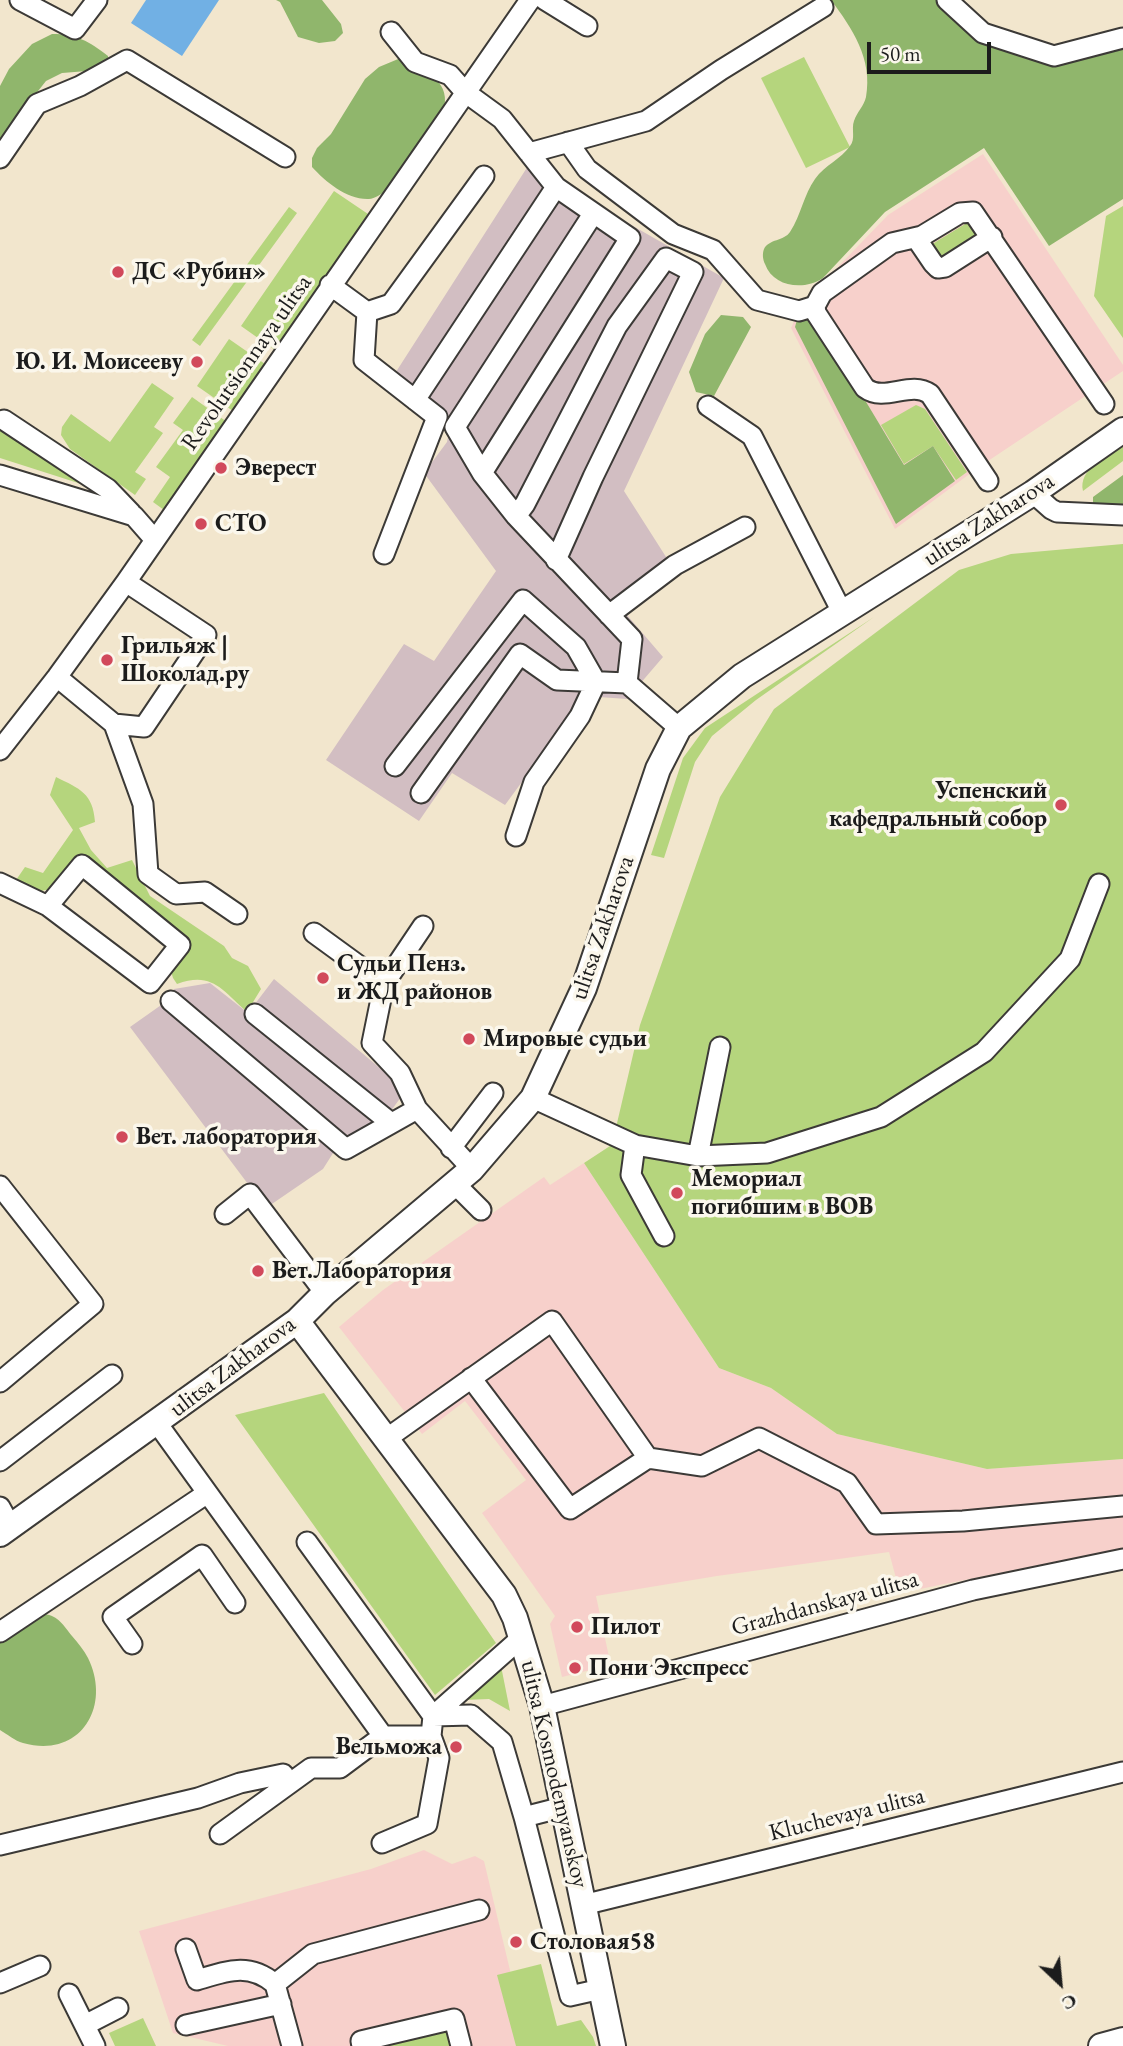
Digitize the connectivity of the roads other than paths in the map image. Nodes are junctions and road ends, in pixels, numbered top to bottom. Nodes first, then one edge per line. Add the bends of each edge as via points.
1 (20, 0) edge
2 (97, 0) edge
3 (530, 0) edge
4 (545, 0) edge
5 (947, 0) edge
6 (823, 7) dead end
7 (587, 26) dead end
8 (391, 32) dead end
9 (1123, 38) edge
10 (466, 92) junction
11 (568, 142) junction
12 (529, 153) junction
13 (285, 157) dead end
14 (0, 158) edge
15 (484, 176) dead end
16 (556, 187) junction
17 (593, 214) junction
18 (992, 237) junction
19 (916, 238) junction
20 (330, 285) junction
21 (815, 306) junction
22 (367, 312) junction
23 (415, 400) junction
24 (1104, 404) dead end
25 (708, 406) dead end
26 (4, 420) dead end
27 (1123, 430) edge
28 (482, 473) junction
29 (0, 475) edge
30 (988, 481) dead end
31 (1033, 493) junction
32 (1123, 515) edge
33 (134, 516) junction
34 (516, 516) junction
35 (745, 527) dead end
36 (155, 540) junction
37 (384, 554) dead end
38 (556, 561) junction
39 (126, 582) junction
40 (843, 614) junction
41 (609, 615) junction
42 (57, 677) junction
43 (596, 682) junction
44 (627, 684) junction
45 (114, 724) junction
46 (679, 728) junction
47 (0, 750) edge
48 (395, 766) dead end
49 (421, 793) dead end
50 (516, 836) dead end
51 (0, 883) edge
52 (1099, 884) dead end
53 (48, 906) junction
54 (237, 914) dead end
55 (423, 926) dead end
56 (314, 933) dead end
57 (384, 984) junction
58 (171, 1001) dead end
59 (255, 1014) dead end
60 (720, 1047) dead end
61 (493, 1093) dead end
62 (533, 1098) junction
63 (417, 1109) junction
64 (391, 1123) junction
65 (635, 1145) junction
66 (451, 1148) junction
67 (698, 1156) junction
68 (463, 1176) junction
69 (0, 1186) edge
70 (481, 1210) dead end
71 (225, 1214) dead end
72 (664, 1236) dead end
73 (325, 1293) junction
74 (297, 1321) junction
75 (112, 1375) dead end
76 (471, 1378) junction
77 (0, 1382) edge
78 (157, 1423) junction
79 (386, 1439) junction
80 (648, 1458) junction
81 (0, 1461) edge
82 (206, 1494) junction
83 (1123, 1506) edge
84 (4, 1523) edge
85 (307, 1542) dead end
86 (1123, 1559) edge
87 (235, 1603) dead end
88 (0, 1632) edge
89 (521, 1638) junction
90 (132, 1644) dead end
91 (542, 1706) junction
92 (432, 1726) junction
93 (383, 1737) junction
94 (1123, 1772) edge
95 (283, 1774) dead end
96 (563, 1807) junction
97 (524, 1818) junction
98 (220, 1834) dead end
99 (382, 1843) dead end
100 (0, 1845) edge
101 (583, 1905) junction
102 (479, 1910) dead end
103 (186, 1949) dead end
104 (40, 1966) dead end
105 (0, 1983) edge
106 (275, 1984) junction
107 (601, 1989) junction
108 (69, 1994) dead end
109 (281, 2004) junction
110 (118, 2008) dead end
111 (85, 2025) junction
112 (186, 2025) dead end
113 (1123, 2040) edge
114 (95, 2046) edge
115 (292, 2046) edge
116 (362, 2046) edge
117 (461, 2046) edge
118 (613, 2046) edge
119 (1101, 2046) edge

1 - 2 street via 75,29
3 - 10 street, Revolutsionnaya ulitsa
4 - 7 street
5 - 9 street via 983,33 1054,55
6 - 11 street via 646,121
8 - 10 street via 415,62 450,75
10 - 12 street via 502,119
10 - 20 street, Revolutsionnaya ulitsa
11 - 12 street
11 - 21 street via 587,169 673,234 713,250 757,300 799,310
12 - 16 street
13 - 14 street via 127,60 37,104
15 - 22 street via 391,304
16 - 17 street
16 - 23 street
17 - 28 street via 455,427
17 - 28 street via 630,238
18 - 19 street via 978,217 967,211
18 - 19 street via 941,268 933,264
18 - 24 street
19 - 21 street via 892,243 822,293
20 - 22 street
20 - 36 street, Revolutsionnaya ulitsa
21 - 30 street via 818,318 864,388 882,394 925,390
22 - 23 street via 364,360
23 - 37 street via 437,417
25 - 40 street via 751,436
26 - 33 street via 108,489
27 - 31 main road, ulitsa Zakharova
28 - 34 street
29 - 33 street
31 - 32 street via 1057,512
31 - 40 main road, ulitsa Zakharova
33 - 36 street
34 - 38 street
34 - 38 street via 617,326 666,258 693,272
35 - 41 street via 675,565
36 - 39 street, Revolutsionnaya ulitsa
38 - 41 street
39 - 42 street, Revolutsionnaya ulitsa
39 - 45 street via 206,635 144,727
40 - 46 main road, ulitsa Zakharova via 742,676
41 - 44 street via 632,639
42 - 45 street
42 - 47 street, Revolutsionnaya ulitsa
43 - 44 street
43 - 48 street via 576,647 523,600
43 - 49 street via 556,680 520,654
43 - 50 street via 580,716 534,782
44 - 46 street
45 - 54 street via 143,804 148,874 176,894 205,892
46 - 62 main road, ulitsa Zakharova via 658,769 584,988
51 - 53 street
52 - 67 street via 1070,959 984,1052 881,1117 767,1153
53 - 53 street via 150,983 180,945 82,865
55 - 57 street
56 - 57 street
57 - 63 street via 372,1043 400,1073
58 - 64 street via 346,1149
59 - 64 street
60 - 67 street
61 - 66 street
62 - 65 street
62 - 68 main road, ulitsa Zakharova
63 - 64 street
63 - 66 street
65 - 67 street
65 - 72 street via 631,1175
66 - 68 street
68 - 70 street
68 - 73 main road, ulitsa Zakharova
69 - 77 street via 93,1304
71 - 73 street via 250,1194
73 - 74 main road, ulitsa Zakharova
74 - 78 main road, ulitsa Zakharova
74 - 79 main road, ulitsa Kosmodemyanskoy
75 - 81 street
76 - 79 street
76 - 80 street via 570,1509
76 - 80 street via 552,1321
78 - 82 street
78 - 84 main road, ulitsa Zakharova
79 - 89 main road, ulitsa Kosmodemyanskoy via 504,1595
80 - 83 street via 702,1466 759,1438 847,1483 876,1524
82 - 88 street
82 - 93 street
85 - 92 street
86 - 91 street, Grazhdanskaya ulitsa via 973,1590
87 - 90 street via 202,1555 113,1617
89 - 91 main road, ulitsa Kosmodemyanskoy
89 - 92 street
91 - 96 main road, ulitsa Kosmodemyanskoy
92 - 93 street
92 - 97 street via 471,1715 502,1742
92 - 99 street via 439,1758 427,1824
93 - 98 street via 340,1768 311,1768
94 - 101 street, Kluchevaya ulitsa
95 - 100 street
96 - 97 street
96 - 101 main road, ulitsa Kosmodemyanskoy
97 - 107 street via 570,1996
101 - 107 main road, ulitsa Kosmodemyanskoy
102 - 106 street via 313,1954
103 - 106 street via 197,1980 244,1970 263,1974
104 - 105 street
106 - 109 street
107 - 118 main road, ulitsa Kosmodemyanskoy
108 - 111 street
109 - 112 street
109 - 115 street
110 - 111 street
111 - 114 street
113 - 119 main road
116 - 117 street via 361,2042 454,2019

